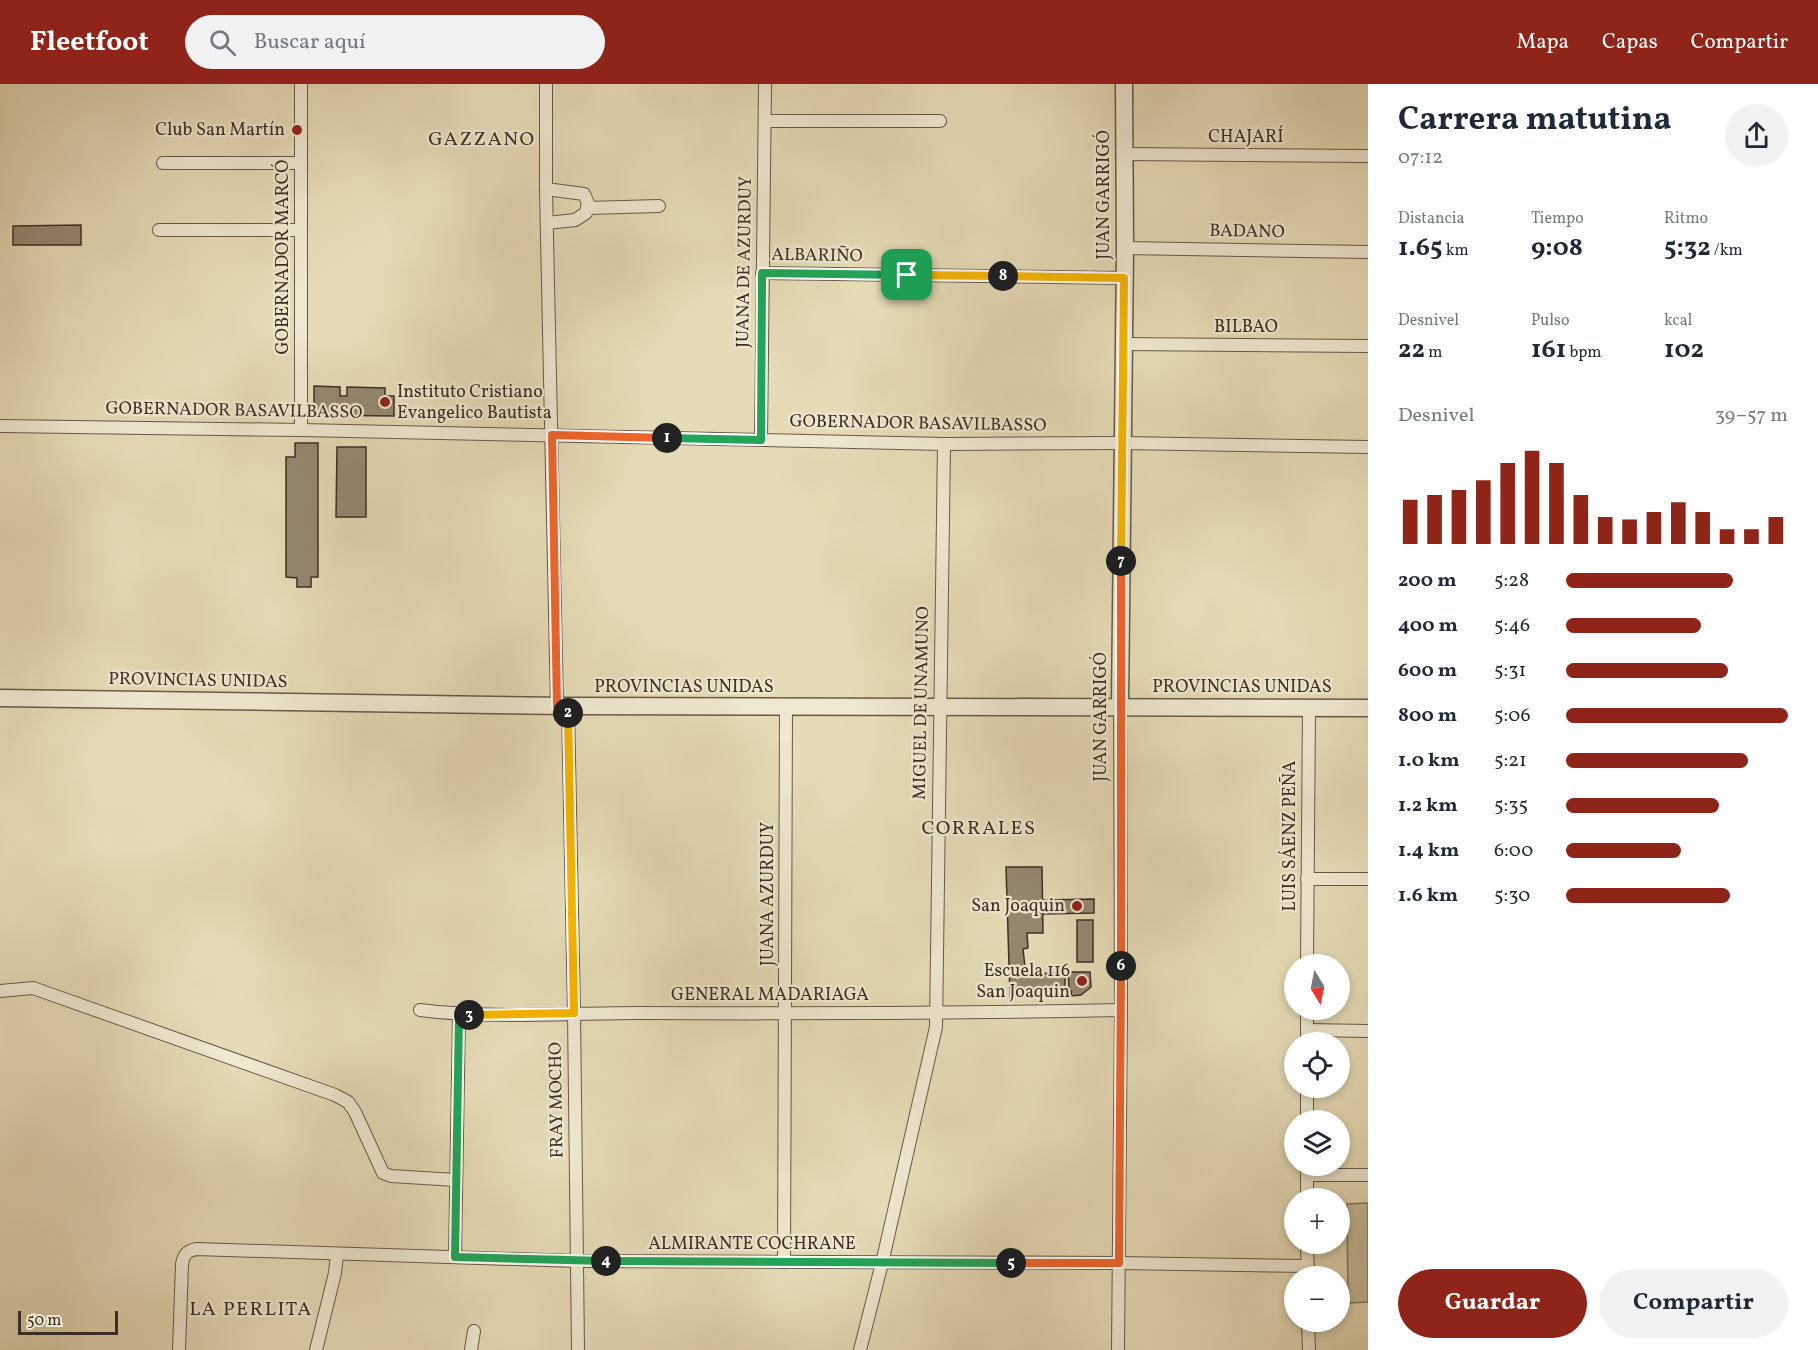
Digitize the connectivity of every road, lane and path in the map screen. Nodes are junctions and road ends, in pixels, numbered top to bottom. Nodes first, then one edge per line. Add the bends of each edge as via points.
1 (301, 84) edge
2 (546, 84) edge
3 (765, 84) edge
4 (1124, 84) edge
5 (765, 121) junction
6 (940, 121) dead end
7 (1124, 154) junction
8 (1368, 156) edge
9 (301, 163) junction
10 (163, 164) dead end
11 (546, 189) junction
12 (659, 206) dead end
13 (587, 208) junction
14 (547, 223) junction
15 (159, 230) dead end
16 (301, 230) junction
17 (1125, 248) junction
18 (1368, 252) edge
19 (762, 273) junction
20 (1124, 278) junction
21 (1123, 344) junction
22 (1368, 346) edge
23 (0, 426) edge
24 (301, 430) junction
25 (552, 435) junction
26 (761, 440) junction
27 (1122, 443) junction
28 (944, 444) junction
29 (1368, 447) edge
30 (0, 698) edge
31 (562, 706) junction
32 (786, 706) junction
33 (1120, 706) junction
34 (940, 708) junction
35 (1309, 708) junction
36 (1368, 708) edge
37 (1307, 879) junction
38 (1368, 879) edge
39 (1307, 954) edge
40 (0, 991) edge
41 (420, 1010) dead end
42 (1121, 1011) junction
43 (574, 1013) junction
44 (937, 1013) junction
45 (786, 1014) junction
46 (459, 1015) junction
47 (1368, 1031) edge
48 (1350, 1032) edge
49 (1350, 1174) edge
50 (1368, 1176) edge
51 (456, 1180) junction
52 (337, 1255) junction
53 (455, 1257) junction
54 (577, 1260) junction
55 (784, 1262) junction
56 (882, 1263) junction
57 (1119, 1263) junction
58 (1284, 1270) edge
59 (474, 1331) dead end
60 (1308, 1332) edge
61 (179, 1350) edge
62 (316, 1350) edge
63 (471, 1350) edge
64 (578, 1350) edge
65 (860, 1350) edge
66 (1118, 1350) edge
67 (1309, 1350) edge

1 - 9 street, GOBERNADOR MARCÓ
2 - 11 street, FRAY MOCHO
3 - 5 street, JUANA DE AZURDUY
4 - 7 street, JUAN GARRIGÓ
5 - 6 street
5 - 19 street, JUANA DE AZURDUY
7 - 8 street, CHAJARÍ
7 - 17 street, JUAN GARRIGÓ
9 - 10 street
9 - 16 street, GOBERNADOR MARCÓ
11 - 13 street via 584,194
11 - 14 street, FRAY MOCHO
12 - 13 street
13 - 14 street via 575,220
14 - 25 street, FRAY MOCHO
15 - 16 street
16 - 24 street, GOBERNADOR MARCÓ
17 - 18 street, BADANO
17 - 20 street, JUAN GARRIGÓ
19 - 20 street, ALBARIÑO
19 - 26 street, JUANA DE AZURDUY
20 - 21 street, JUAN GARRIGÓ
21 - 22 street, BILBAO
21 - 27 street, JUAN GARRIGÓ
23 - 24 street, GOBERNADOR BASAVILBASSO
24 - 25 street, GOBERNADOR BASAVILBASSO
25 - 26 street, GOBERNADOR BASAVILBASSO
25 - 31 street, FRAY MOCHO
26 - 28 street, GOBERNADOR BASAVILBASSO
27 - 28 street, GOBERNADOR BASAVILBASSO
27 - 29 street, GOBERNADOR BASAVILBASSO
27 - 33 street, JUAN GARRIGÓ
28 - 34 street, MIGUEL DE UNAMUNO
30 - 31 street, PROVINCIAS UNIDAS
31 - 32 street, PROVINCIAS UNIDAS
31 - 43 street, FRAY MOCHO
32 - 34 street, PROVINCIAS UNIDAS
32 - 45 street, JUANA AZURDUY
33 - 34 street, PROVINCIAS UNIDAS
33 - 35 street, PROVINCIAS UNIDAS
33 - 42 street, JUAN GARRIGÓ
34 - 44 street, MIGUEL DE UNAMUNO
35 - 36 street, PROVINCIAS UNIDAS
35 - 37 street, LUIS SÁENZ PEÑA
37 - 38 street
37 - 39 street, LUIS SÁENZ PEÑA
40 - 51 street via 33,988 335,1095 348,1102 355,1112 383,1173
41 - 46 street, GENERAL MADARIAGA
42 - 44 street, GENERAL MADARIAGA
42 - 57 street, JUAN GARRIGÓ
43 - 45 street, GENERAL MADARIAGA
43 - 46 street, GENERAL MADARIAGA
43 - 54 street, FRAY MOCHO
44 - 45 street, GENERAL MADARIAGA
44 - 56 street, MIGUEL DE UNAMUNO via 935,1037
45 - 55 street, JUANA AZURDUY
46 - 51 street
47 - 48 street
49 - 50 street
51 - 53 street
52 - 53 street, ALMIRANTE COCHRANE
52 - 61 street, ALMIRANTE COCHRANE via 188,1251 182,1263
52 - 62 street
53 - 54 street, ALMIRANTE COCHRANE
54 - 55 street, ALMIRANTE COCHRANE
54 - 64 street, FRAY MOCHO
55 - 56 street, ALMIRANTE COCHRANE
56 - 57 street, ALMIRANTE COCHRANE
56 - 65 street, MIGUEL DE UNAMUNO
57 - 58 street, ALMIRANTE COCHRANE
57 - 66 street, JUAN GARRIGÓ
59 - 63 street
60 - 67 street

